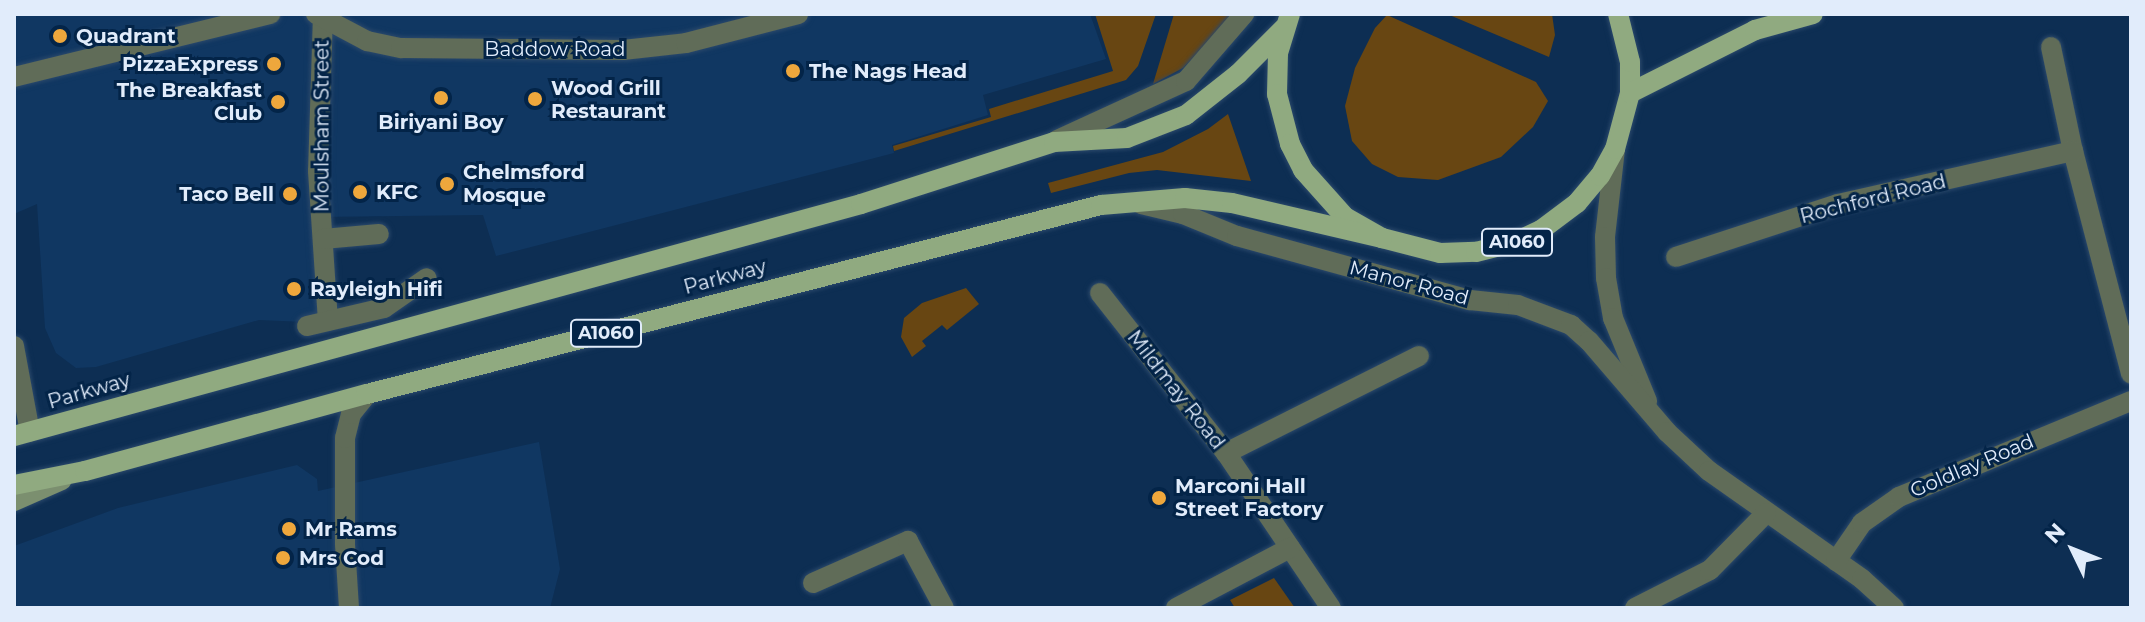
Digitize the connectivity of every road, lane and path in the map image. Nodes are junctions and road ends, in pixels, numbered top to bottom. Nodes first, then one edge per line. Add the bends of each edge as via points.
1 (270, 14) edge
2 (798, 14) edge
3 (1244, 14) edge
4 (1618, 14) edge
5 (1813, 14) edge
6 (321, 15) edge
7 (1287, 21) edge
8 (2051, 47) dead end
9 (14, 77) edge
10 (1630, 93) junction
11 (1054, 142) junction
12 (1615, 149) junction
13 (2073, 151) junction
14 (1129, 201) junction
15 (379, 234) dead end
16 (1382, 238) junction
17 (323, 239) junction
18 (1676, 257) dead end
19 (427, 278) dead end
20 (1100, 293) dead end
21 (328, 321) junction
22 (307, 326) dead end
23 (14, 346) edge
24 (1419, 356) dead end
25 (2131, 374) edge
26 (367, 394) junction
27 (2131, 401) edge
28 (1654, 416) junction
29 (22, 434) edge
30 (1226, 453) junction
31 (85, 471) junction
32 (14, 485) edge
33 (14, 501) edge
34 (1766, 513) junction
35 (1290, 548) junction
36 (1836, 561) junction
37 (813, 583) dead end
38 (349, 608) edge
39 (944, 608) edge
40 (1176, 608) edge
41 (1331, 608) edge
42 (1635, 608) edge
43 (1894, 608) edge

1 - 9 street
2 - 6 street, Baddow Road via 686,43 623,50 401,48 367,41
3 - 11 street, Parkway via 1186,81
4 - 10 main road, A1060 via 1630,62
5 - 10 main road via 1755,30
6 - 17 street, Moulsham Street via 318,171
7 - 11 main road, Parkway / A1060 via 1238,74 1186,115 1127,138
7 - 16 main road, A1060 via 1278,53 1277,94 1290,144 1325,198 1345,217
8 - 13 street
10 - 12 main road, A1060
11 - 29 main road, Parkway / A1060 via 847,208
12 - 16 main road, A1060 via 1577,203 1513,243 1440,253
12 - 28 street, Manor Road via 1606,278 1613,318
13 - 18 street, Rochford Road via 1838,204
13 - 25 street
14 - 16 main road, Parkway / A1060 via 1185,198 1232,203
14 - 26 main road, Parkway / A1060
14 - 28 street, Manor Road via 1470,300 1550,315 1589,341
15 - 17 street, Moulsham Street
17 - 21 street, Moulsham Street
19 - 21 street via 384,308
20 - 30 street, Mildmay Road
21 - 22 street
23 - 29 street
24 - 30 street
26 - 31 main road, Parkway / A1060
26 - 38 street via 351,414 345,438
27 - 36 street, Goldlay Road via 1899,497 1862,523
28 - 34 street, Manor Road via 1709,471
30 - 35 street, Mildmay Road
31 - 32 main road, Parkway / A1060
31 - 33 main road, Parkway
34 - 36 street, Manor Road
34 - 42 street via 1710,570
35 - 40 street
35 - 41 street, Mildmay Road
36 - 43 street, Manor Road
37 - 39 street via 908,541

